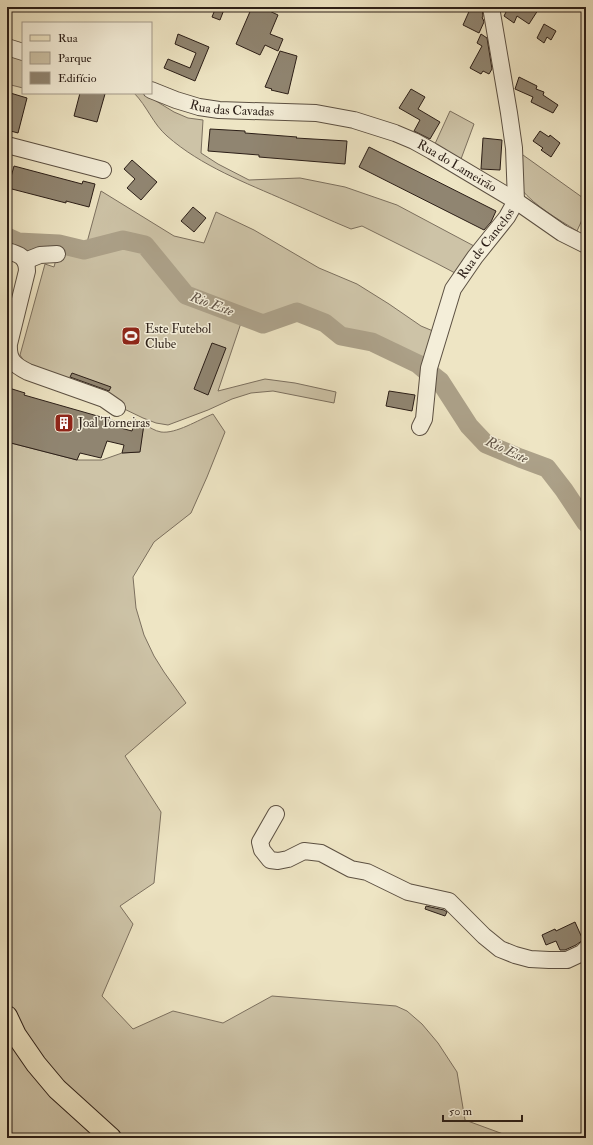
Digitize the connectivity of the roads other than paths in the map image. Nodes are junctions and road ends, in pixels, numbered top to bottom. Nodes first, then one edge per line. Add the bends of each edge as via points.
1 (492, 7) edge
2 (7, 47) edge
3 (22, 52) edge
4 (152, 90) edge
5 (316, 113) joint
6 (7, 145) edge
7 (103, 170) dead end
8 (516, 201) junction
9 (586, 245) edge
10 (7, 251) edge
11 (57, 254) dead end
12 (25, 261) junction
13 (9, 363) edge
14 (117, 408) dead end
15 (420, 427) dead end
16 (276, 814) dead end
17 (586, 949) edge
18 (7, 1016) edge
19 (112, 1138) edge

1 - 8 street, Rua de Cancelos via 514,148
2 - 3 street
4 - 5 street, Rua das Cavadas via 199,108
5 - 8 street, Rua do Lameirão via 354,120 395,132
6 - 7 street
8 - 9 street, Rua do Lameirão
8 - 15 street, Rua de Cancelos via 453,289 429,368 424,419
10 - 12 street via 15,253
11 - 12 street via 40,255
12 - 13 street via 27,271 8,344
13 - 14 street via 104,399
16 - 17 street via 260,842 262,850 270,860 288,859 304,851 321,853 351,869 367,872 408,892 449,901 484,936 500,949 514,955 530,959 567,960
18 - 19 main road via 16,1035 36,1064 58,1089

